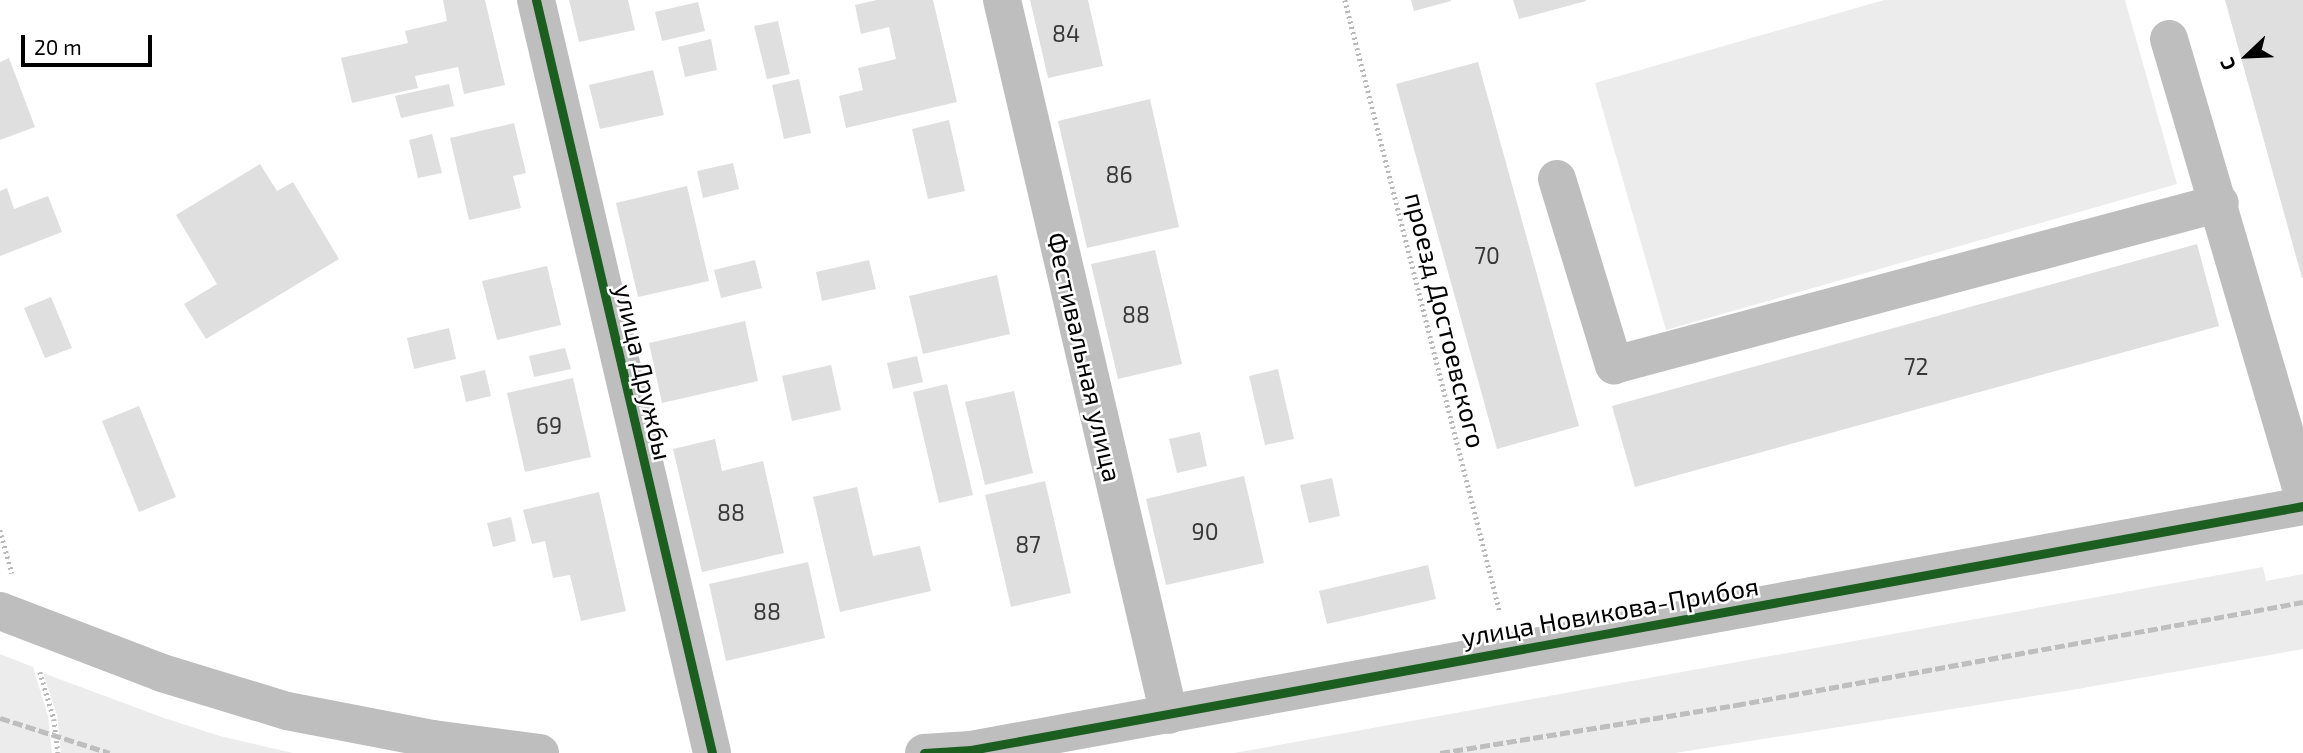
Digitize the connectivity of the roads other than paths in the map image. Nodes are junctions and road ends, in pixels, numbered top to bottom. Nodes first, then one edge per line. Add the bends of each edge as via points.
1 (536, 0) edge
2 (1002, 0) edge
3 (2169, 39) dead end
4 (1557, 179) dead end
5 (2220, 203) junction
6 (2303, 495) edge
7 (2303, 506) edge
8 (0, 611) edge
9 (1169, 715) junction
10 (540, 753) edge
11 (712, 753) edge
12 (924, 753) edge

1 - 11 street, улица Дружбы
2 - 9 street, Фестивальная улица
3 - 5 street
4 - 5 street via 1614,365
5 - 6 street
7 - 9 street, улица Новикова-Прибоя
8 - 10 street via 162,673 287,711 433,739
9 - 12 street, улица Новикова-Прибоя via 971,750

